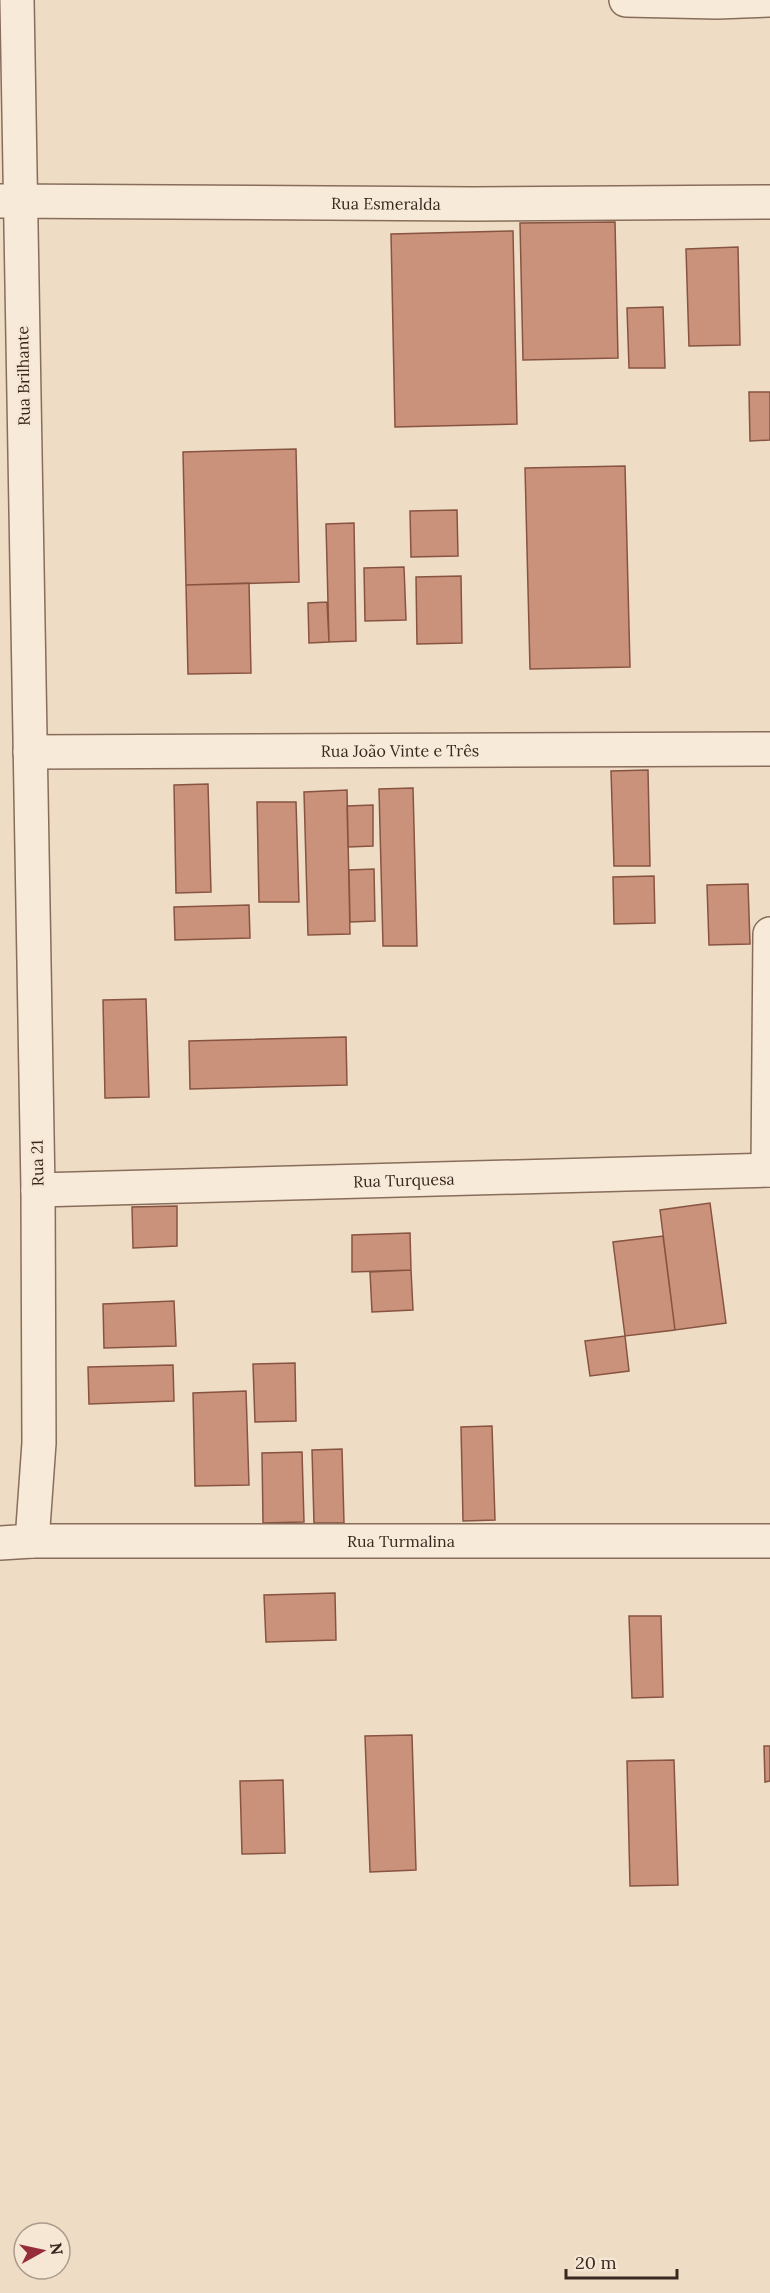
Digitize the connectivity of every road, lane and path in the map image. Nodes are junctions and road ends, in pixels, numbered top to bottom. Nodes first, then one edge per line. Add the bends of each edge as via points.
1 (17, 0) edge
2 (626, 0) edge
3 (770, 0) edge
4 (717, 1) edge
5 (10, 201) edge
6 (770, 202) edge
7 (770, 749) edge
8 (30, 752) junction
9 (770, 934) edge
10 (769, 1170) edge
11 (38, 1190) junction
12 (32, 1541) junction
13 (770, 1541) edge
14 (0, 1543) edge

1 - 5 street, Rua Brilhante
2 - 4 street
3 - 4 street
5 - 6 street, Rua Esmeralda
5 - 8 street, Rua Brilhante
7 - 8 street, Rua João Vinte e Três
8 - 11 street, Rua 21
9 - 10 street
10 - 11 street, Rua Turquesa
11 - 12 street, Rua 21 via 39,1443
12 - 13 street, Rua Turmalina
12 - 14 street

